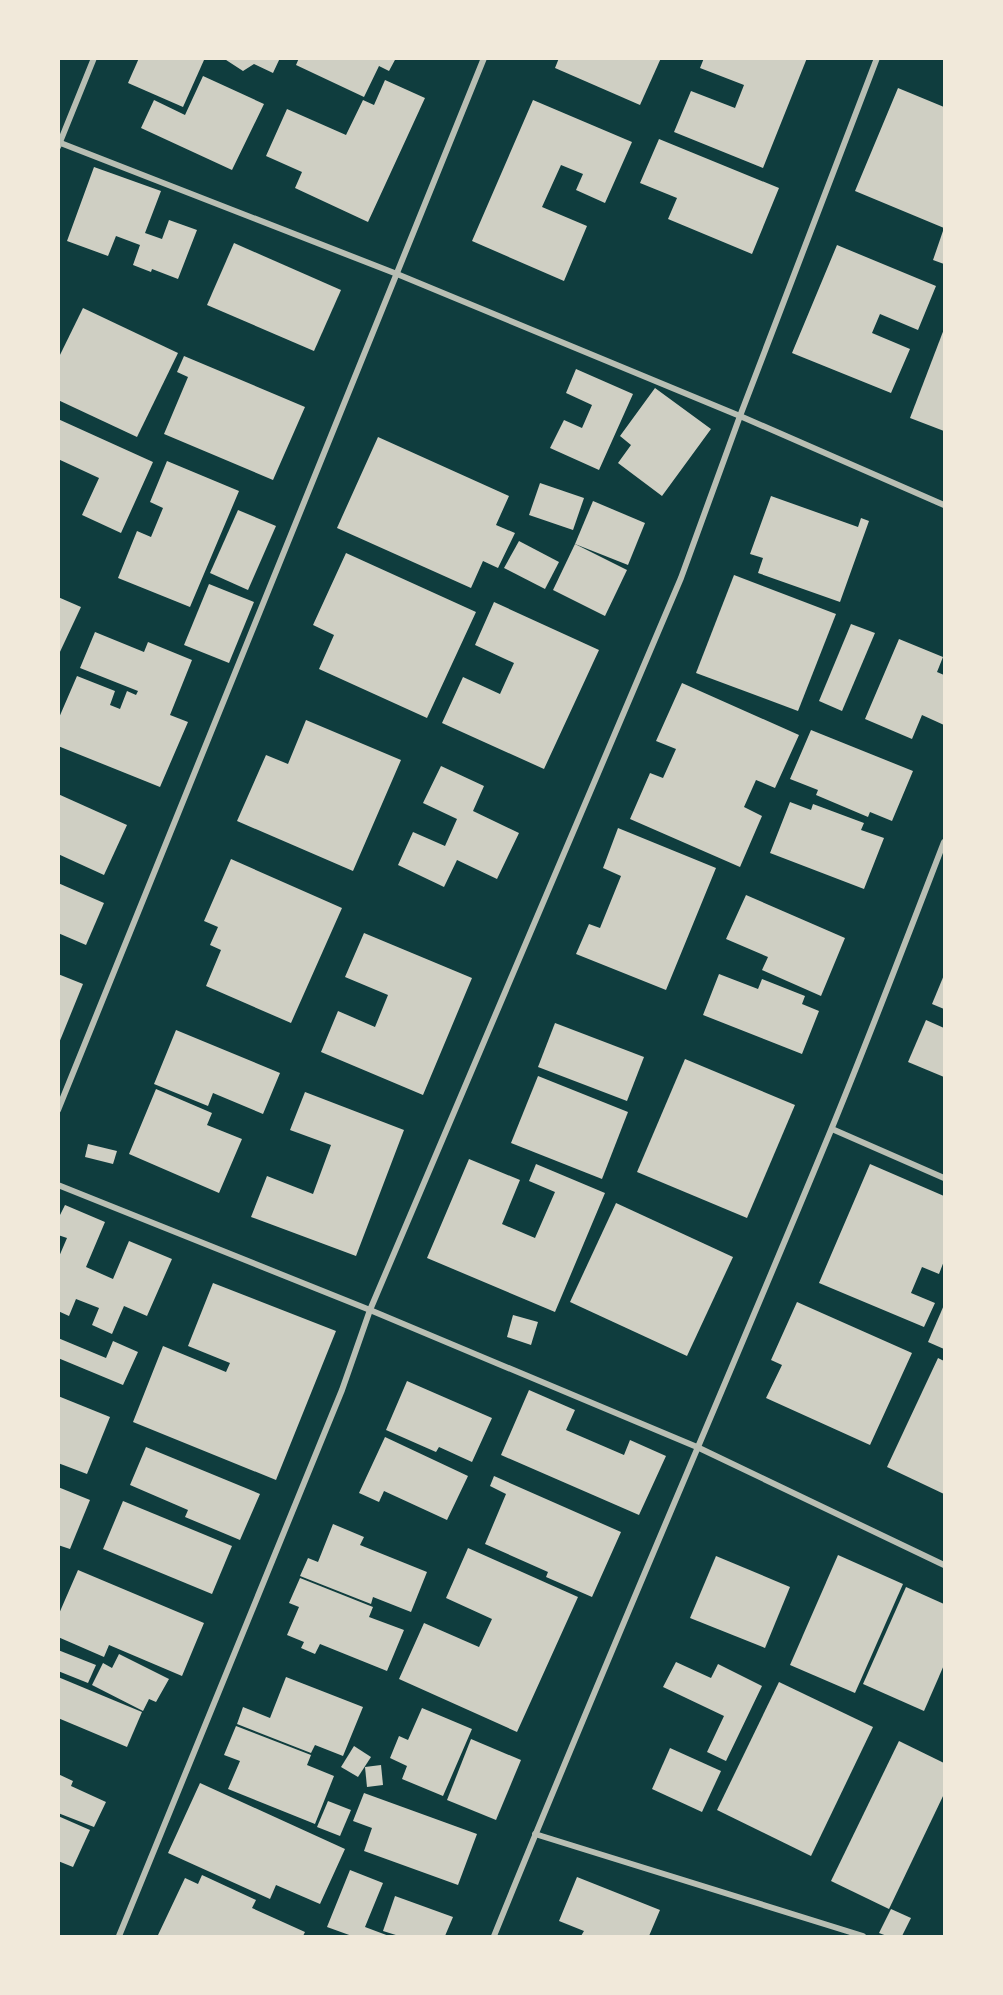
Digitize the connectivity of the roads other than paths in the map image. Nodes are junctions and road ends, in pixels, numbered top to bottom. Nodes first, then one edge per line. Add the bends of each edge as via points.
1 (94, 58) edge
2 (484, 58) edge
3 (877, 58) edge
4 (59, 144) edge
5 (397, 274) junction
6 (740, 416) junction
7 (945, 506) edge
8 (945, 842) edge
9 (58, 1110) edge
10 (832, 1129) junction
11 (945, 1178) edge
12 (58, 1185) edge
13 (370, 1310) junction
14 (697, 1447) junction
15 (945, 1565) edge
16 (535, 1834) junction
17 (119, 1936) edge
18 (494, 1936) edge
19 (863, 1936) edge

1 - 4 street
2 - 5 street
3 - 6 street
4 - 5 street
5 - 6 street
5 - 9 street
6 - 7 street
6 - 13 street via 681,578
8 - 10 street
10 - 11 street
10 - 14 street
12 - 13 street
13 - 14 street
13 - 17 street via 338,1401
14 - 15 street
14 - 16 street
16 - 18 street
16 - 19 street

